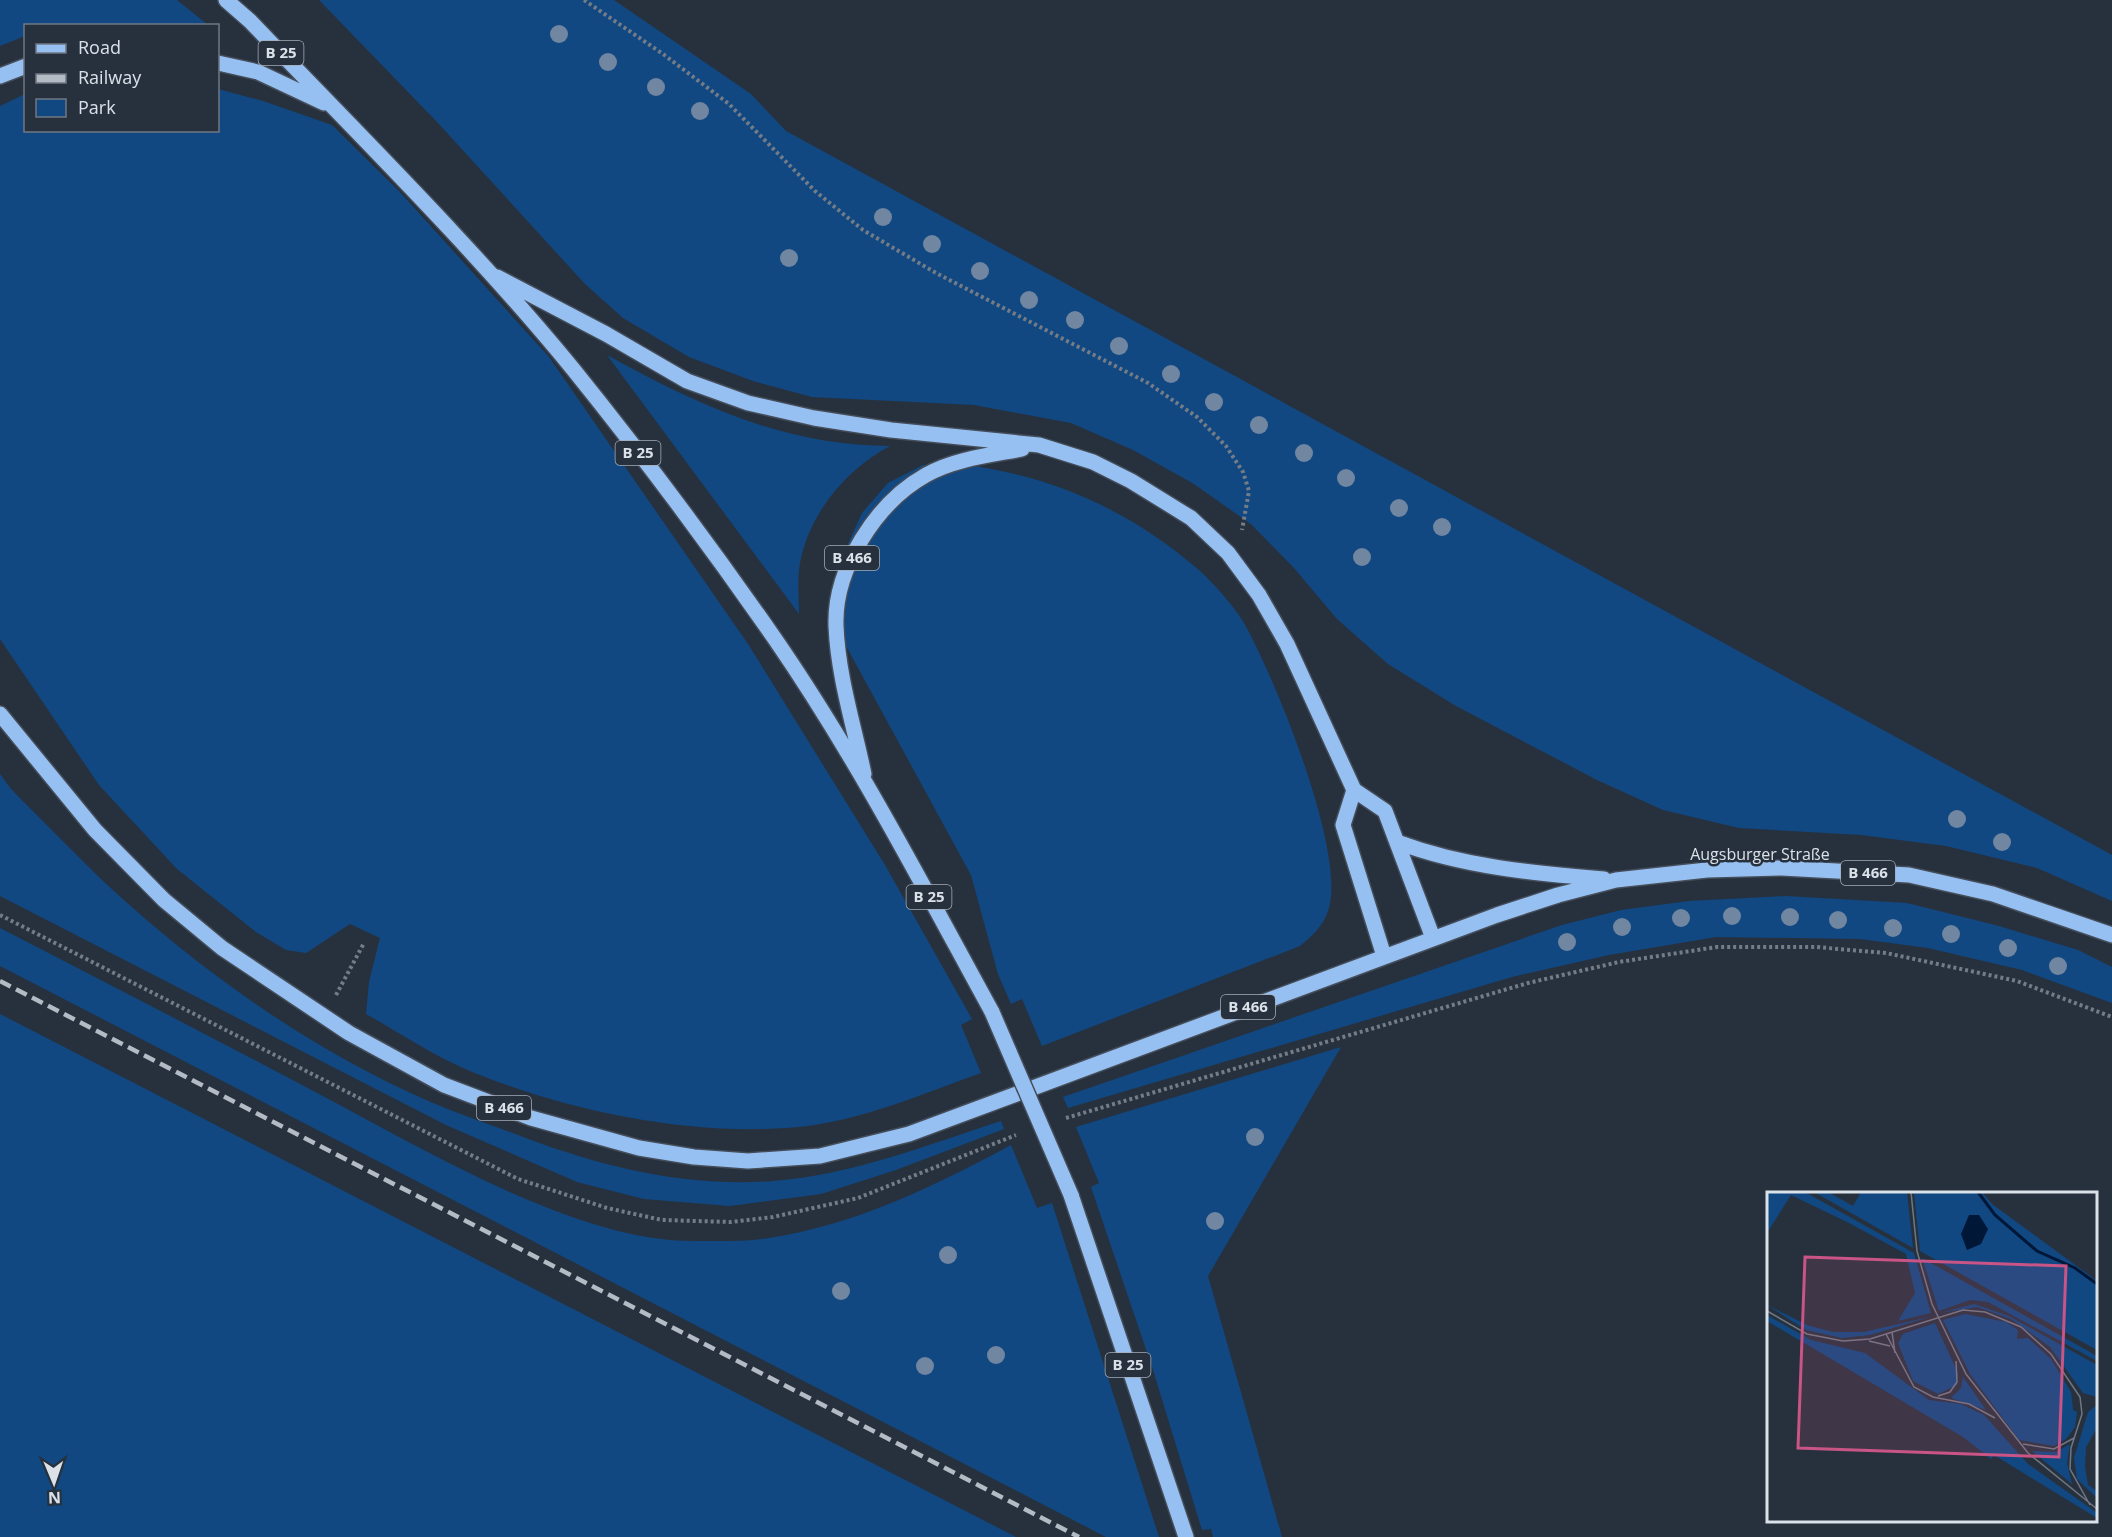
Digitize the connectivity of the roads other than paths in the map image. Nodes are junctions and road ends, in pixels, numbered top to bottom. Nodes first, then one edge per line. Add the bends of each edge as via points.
1 (226, 0) edge
2 (219, 63) edge
3 (24, 67) edge
4 (0, 76) edge
5 (334, 109) junction
6 (489, 273) junction
7 (1039, 445) junction
8 (0, 714) edge
9 (866, 783) junction
10 (1354, 790) junction
11 (1396, 842) junction
12 (1616, 880) junction
13 (2112, 935) edge
14 (1433, 938) junction
15 (1384, 956) junction
16 (1186, 1536) edge

1 - 5 main road, B 25
2 - 5 main road via 258,72
3 - 4 main road
5 - 6 main road, B 25
6 - 7 main road via 687,381 748,403 891,430
6 - 9 main road, B 25 via 572,368 688,518 777,642
7 - 9 main road, B 466 via 982,456 926,475 882,510 845,572 836,623 839,662
7 - 10 main road, B 466 via 1093,462 1131,481 1191,518 1228,553 1287,644
8 - 15 main road, B 466 via 95,830 164,900 222,948 324,1017 444,1085 531,1118 639,1148 748,1161 820,1156 909,1134
9 - 16 main road, B 25, bridge via 992,1012 1071,1195
10 - 11 main road via 1385,811
10 - 15 main road via 1343,825
11 - 12 main road via 1464,864
11 - 14 main road
12 - 13 main road, Augsburger Straße / B 466 via 1684,872 1782,868 1910,875 1993,894
12 - 14 main road, B 466 via 1558,895
14 - 15 main road, B 466

